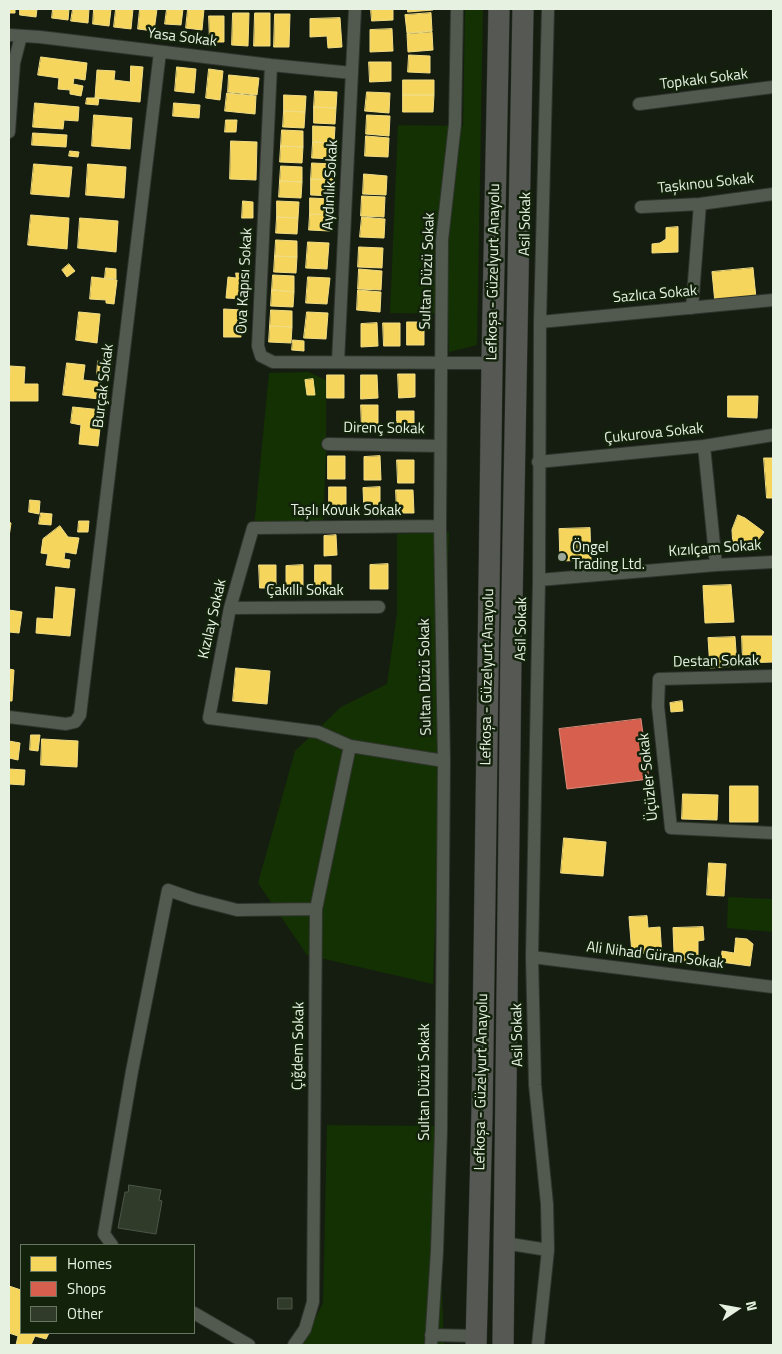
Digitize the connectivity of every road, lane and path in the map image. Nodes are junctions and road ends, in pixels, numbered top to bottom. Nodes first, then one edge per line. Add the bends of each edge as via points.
1 (355, 9) edge
2 (457, 9) edge
3 (499, 9) edge
4 (523, 9) edge
5 (548, 9) edge
6 (15, 35) edge
7 (160, 52) junction
8 (271, 65) junction
9 (352, 73) junction
10 (773, 87) edge
11 (639, 104) dead end
12 (9, 132) edge
13 (773, 194) edge
14 (700, 204) junction
15 (641, 207) dead end
16 (773, 300) edge
17 (692, 308) junction
18 (540, 322) junction
19 (338, 362) junction
20 (442, 363) junction
21 (492, 363) junction
22 (773, 435) edge
23 (328, 444) dead end
24 (440, 446) junction
25 (704, 446) junction
26 (538, 462) junction
27 (440, 526) junction
28 (253, 528) joint
29 (773, 562) edge
30 (716, 565) junction
31 (539, 580) junction
32 (379, 607) dead end
33 (230, 608) junction
34 (773, 676) edge
35 (659, 679) joint
36 (9, 717) edge
37 (350, 746) junction
38 (444, 762) junction
39 (773, 833) edge
40 (316, 909) junction
41 (532, 957) junction
42 (773, 987) edge
43 (504, 1243) junction
44 (111, 1244) edge
45 (548, 1250) junction
46 (195, 1314) edge
47 (431, 1340) edge
48 (476, 1341) edge
49 (249, 1345) edge
50 (294, 1345) edge
51 (503, 1345) edge
52 (538, 1345) edge

1 - 9 street, Aydınlık Sokak
2 - 20 street, Sultan Düzü Sokak via 455,124 442,240
3 - 21 highway, Lefkoşa - Güzelyurt Anayolu
4 - 43 highway, Lefkoşa - Güzelyurt Anayolu
5 - 18 street, Asil Sokak
6 - 7 street, Yasa Sokak
6 - 12 street
7 - 8 street, Yasa Sokak
7 - 36 street, Burçak Sokak via 80,715 75,722 66,724
8 - 9 street, Yasa Sokak
8 - 19 street, Ova Kapısı Sokak via 258,346 261,356 273,362
9 - 19 street, Aydınlık Sokak
10 - 11 street, Topkakı Sokak
13 - 14 street, Taşkınou Sokak
14 - 15 street, Taşkınou Sokak
14 - 17 street
16 - 17 street, Sazlıca Sokak
17 - 18 street, Sazlıca Sokak
18 - 26 street, Asil Sokak
19 - 20 street, Ova Kapısı Sokak
20 - 21 street, Ova Kapısı Sokak
20 - 24 street, Sultan Düzü Sokak
21 - 48 highway, Lefkoşa - Güzelyurt Anayolu
22 - 25 street, Çukurova Sokak
23 - 24 street, Direnç Sokak
24 - 27 street, Sultan Düzü Sokak
25 - 26 street, Çukurova Sokak
25 - 30 street
26 - 31 street, Asil Sokak
27 - 28 street, Taşlı Kovuk Sokak
27 - 38 street, Sultan Düzü Sokak
28 - 33 street, Kızılay Sokak
29 - 30 street, Kızılçam Sokak
30 - 31 street, Kızılçam Sokak
31 - 41 street, Asil Sokak
32 - 33 street, Çakıllı Sokak
33 - 37 street, Kızılay Sokak via 209,718 318,732
34 - 35 street, Destan Sokak
35 - 39 street, Üçüzler Sokak via 658,706 671,828
37 - 38 street
37 - 40 street, Çığdem Sokak
38 - 47 street, Sultan Düzü Sokak via 441,1131
40 - 44 street via 237,910 168,890 104,1234
40 - 50 street, Çığdem Sokak via 313,1302 305,1330
41 - 42 street, Ali Nihad Güran Sokak
41 - 45 street, Asil Sokak via 535,1085 547,1204
43 - 45 street
43 - 51 highway, Lefkoşa - Güzelyurt Anayolu
45 - 52 street, Asil Sokak
46 - 49 street
47 - 48 street

